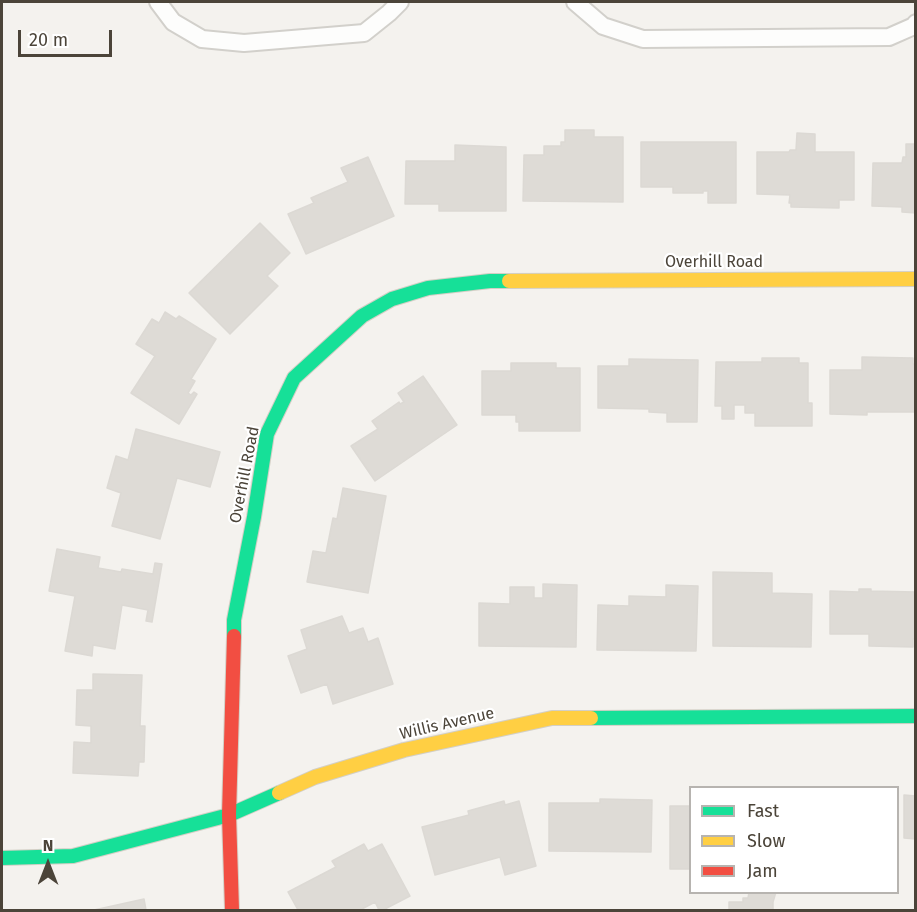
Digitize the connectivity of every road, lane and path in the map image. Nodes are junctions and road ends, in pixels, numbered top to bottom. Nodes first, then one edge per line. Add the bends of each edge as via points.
1 (158, 2) edge
2 (400, 2) edge
3 (575, 2) edge
4 (915, 23) edge
5 (915, 279) edge
6 (915, 716) edge
7 (229, 815) junction
8 (2, 858) edge
9 (232, 910) edge

1 - 2 lane via 173,22 202,39 244,43 364,33
3 - 4 lane via 603,26 643,39 889,37
5 - 7 street, Overhill Road via 490,280 428,288 392,299 362,316 294,378 267,434 234,620
6 - 7 street, Willis Avenue via 552,718 404,750 315,777
7 - 8 street, Willis Avenue via 73,856
7 - 9 street, Overhill Road

